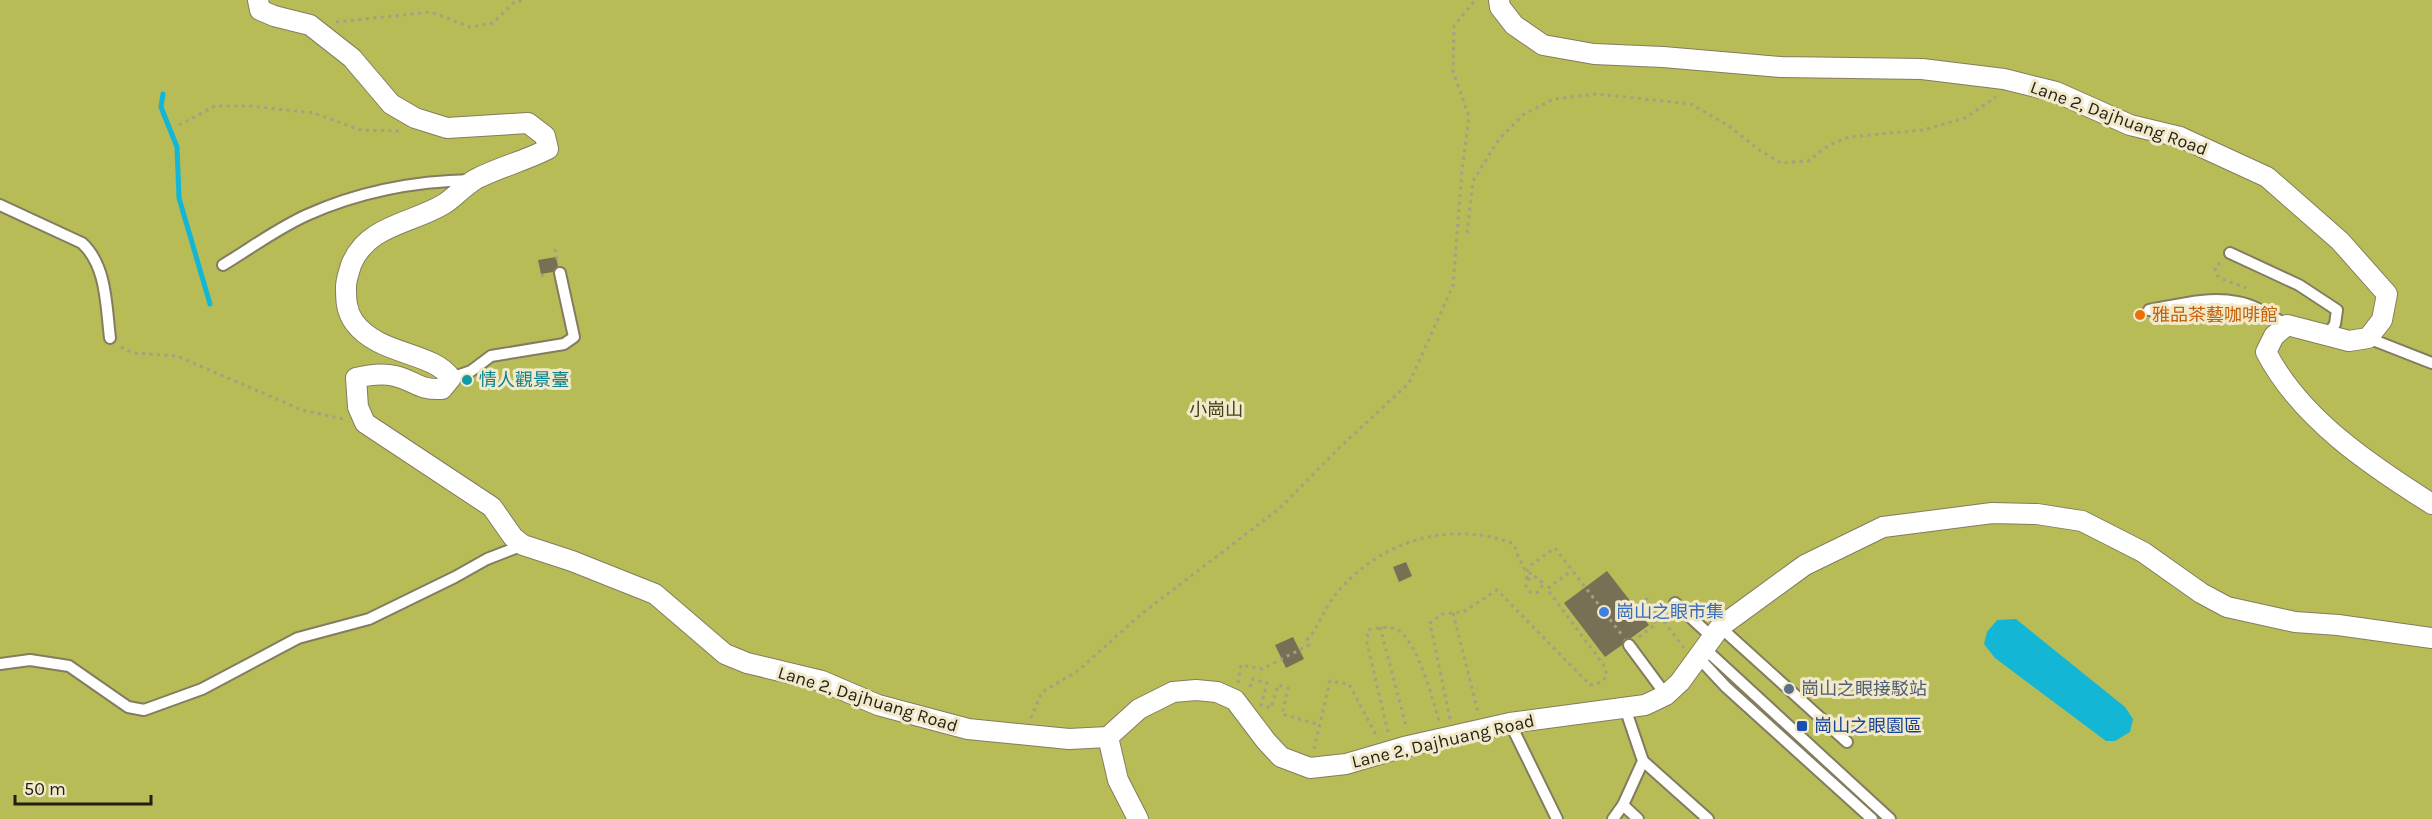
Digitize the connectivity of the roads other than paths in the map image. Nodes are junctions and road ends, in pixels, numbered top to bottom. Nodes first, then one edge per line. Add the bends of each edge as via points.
1 (258, 0) edge
2 (1499, 0) edge
3 (476, 180) junction
4 (0, 205) edge
5 (2230, 253) road end
6 (223, 265) dead end
7 (560, 273) dead end
8 (2149, 310) dead end
9 (2287, 325) junction
10 (2326, 336) junction
11 (110, 338) road end
12 (2368, 338) junction
13 (2432, 363) edge
14 (451, 378) junction
15 (2432, 504) edge
16 (523, 545) junction
17 (1675, 603) dead end
18 (2432, 638) edge
19 (1629, 645) road end
20 (1705, 646) junction
21 (0, 664) edge
22 (1666, 694) junction
23 (1625, 708) junction
24 (1510, 723) junction
25 (1108, 737) junction
26 (1847, 742) dead end
27 (1643, 760) junction
28 (1623, 806) junction
29 (1138, 819) edge
30 (1557, 819) edge
31 (1613, 819) edge
32 (1638, 819) edge
33 (1708, 819) edge
34 (1872, 819) edge
35 (1890, 819) edge

1 - 3 street via 260,10 310,25 352,58 391,104 415,118 447,128 528,123 545,136 548,149
2 - 12 street, Lane 2, Dajhuang Road via 1500,8 1514,26 1543,45 1594,54 1781,67 1922,69 2004,79 2056,92 2130,124 2180,137 2267,177 2340,241 2387,294 2382,320
3 - 6 lane via 435,181 343,200 304,216
3 - 14 street via 443,205 375,233 356,254 346,280 346,306 354,322 369,337 396,352 432,362
4 - 11 lane via 82,243 91,251 103,283
5 - 10 lane via 2299,285 2337,310 2335,324
7 - 14 lane via 574,338 564,345 491,356 471,371
8 - 9 lane via 2236,301
9 - 10 street
9 - 15 street via 2274,336 2266,351 2274,368 2335,435 2370,465
10 - 12 street via 2349,341
12 - 13 lane
14 - 16 street via 442,389 425,389 395,376 356,378 358,407 365,423 492,507
16 - 21 lane via 369,619 298,638 202,689 144,710 128,706 69,666 30,660
16 - 25 street, Lane 2, Dajhuang Road via 655,594 725,654 747,663 822,681 878,705 939,723 997,734 1069,739
17 - 20 lane
18 - 20 street, Lane 2, Dajhuang Road via 2295,622 2228,608 2143,552 2082,521 1992,513 1883,527 1805,565
19 - 22 lane
20 - 22 street, Lane 2, Dajhuang Road via 1680,682
20 - 26 lane
20 - 34 lane via 1726,687
20 - 35 lane
22 - 23 street, Lane 2, Dajhuang Road via 1645,705
23 - 24 street, Lane 2, Dajhuang Road
23 - 27 lane
24 - 25 street, Lane 2, Dajhuang Road via 1346,764 1310,768 1281,757 1234,700 1217,692 1196,690 1173,692 1139,709
24 - 30 lane
25 - 29 street via 1118,780
27 - 28 lane
27 - 33 lane
28 - 31 lane
28 - 32 lane

